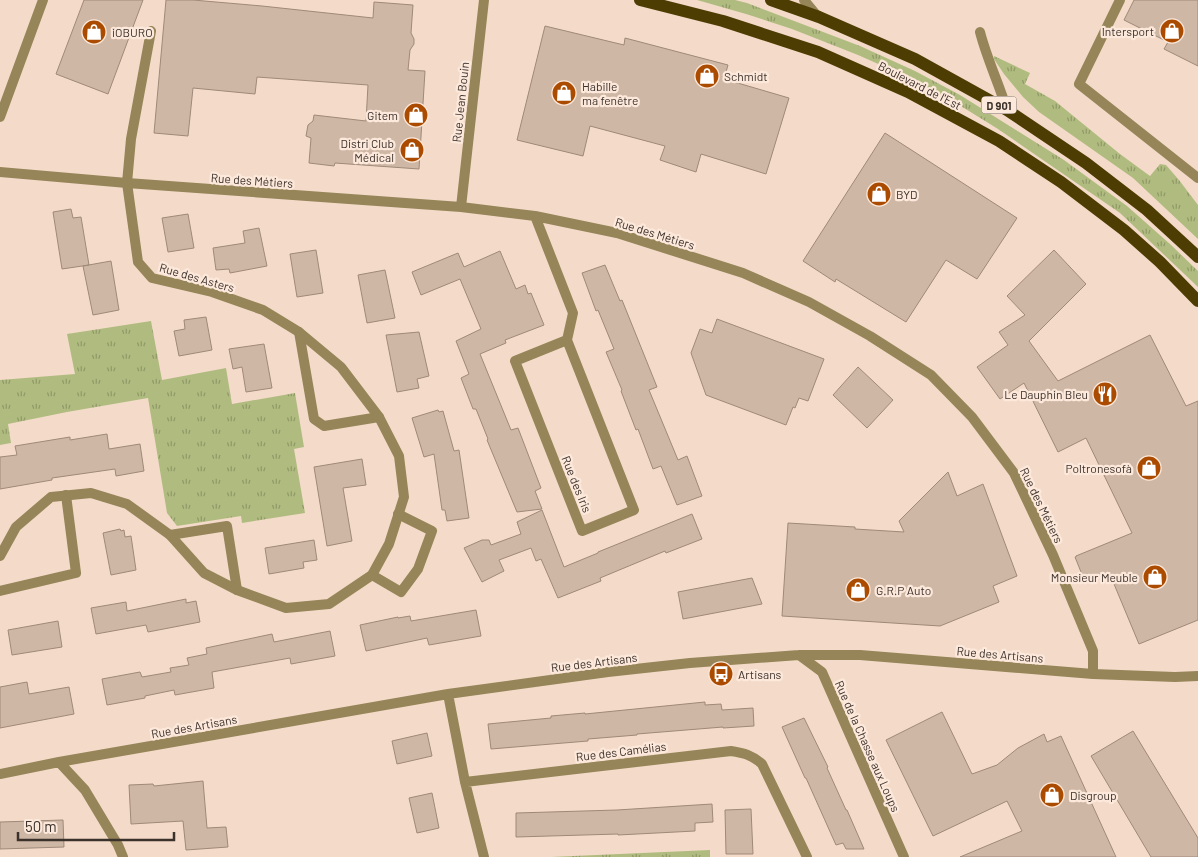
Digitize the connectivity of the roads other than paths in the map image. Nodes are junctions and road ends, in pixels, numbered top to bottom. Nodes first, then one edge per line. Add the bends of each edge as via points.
1 (43, 0) edge
2 (484, 0) edge
3 (640, 0) edge
4 (771, 0) edge
5 (804, 0) edge
6 (1120, 0) edge
7 (818, 17) junction
8 (151, 31) dead end
9 (980, 32) dead end
10 (1008, 110) junction
11 (0, 117) edge
12 (0, 172) edge
13 (1198, 178) edge
14 (127, 183) junction
15 (461, 207) junction
16 (535, 216) junction
17 (1198, 257) edge
18 (1198, 301) edge
19 (298, 332) junction
20 (567, 340) junction
21 (379, 417) junction
22 (66, 495) junction
23 (398, 514) junction
24 (170, 535) junction
25 (0, 556) edge
26 (372, 575) junction
27 (237, 590) junction
28 (0, 591) edge
29 (799, 655) junction
30 (1093, 674) junction
31 (1198, 676) edge
32 (448, 694) junction
33 (59, 762) junction
34 (0, 774) edge
35 (465, 782) junction
36 (122, 857) edge
37 (484, 857) edge
38 (807, 857) edge
39 (904, 857) edge

1 - 11 street
2 - 15 street, Rue Jean Bouin
3 - 18 main road, Boulevard de l'Est / D 901 via 723,20 818,52 908,92 999,141 1061,182 1124,230
4 - 7 main road, Boulevard de l'Est / D 901
5 - 7 street
6 - 13 street via 1079,84
7 - 10 main road, Boulevard de l'Est / D 901 via 915,59
8 - 14 street, Rue des Asters via 131,139
9 - 10 street
10 - 17 main road, Boulevard de l'Est / D 901 via 1094,169
12 - 14 street, Rue des Métiers
14 - 15 street, Rue des Métiers
14 - 19 street, Rue des Asters via 138,262 152,278 212,292 263,310
15 - 16 street, Rue des Métiers
16 - 20 street via 573,313
16 - 30 street, Rue des Métiers via 616,233 743,273 809,302 931,374 972,417 1014,473 1093,651
19 - 21 street, Rue des Asters via 341,367
19 - 21 street via 314,420 324,426
20 - 20 street, Rue des Iris via 515,361 582,530 634,510
21 - 23 street, Rue des Asters via 399,456 404,497
22 - 24 street, Rue des Asters via 91,493 127,504
22 - 25 street, Rue des Asters via 52,497 16,527
22 - 28 street via 76,573
23 - 26 street, Rue des Asters via 389,544
23 - 26 street via 432,531 418,570 401,592
24 - 27 street, Rue des Asters via 204,573
24 - 27 street via 227,526
26 - 27 street, Rue des Asters via 329,604 286,608
29 - 30 street, Rue des Artisans via 860,654
29 - 32 street, Rue des Artisans via 608,672
29 - 39 street, Rue de la Chasse aux Loups via 822,672
30 - 31 street, Rue des Artisans
32 - 33 street, Rue des Artisans
32 - 35 street
33 - 34 street, Rue des Artisans
33 - 36 street via 85,790
35 - 37 street
35 - 38 street, Rue des Camélias via 731,751 746,753 762,764

